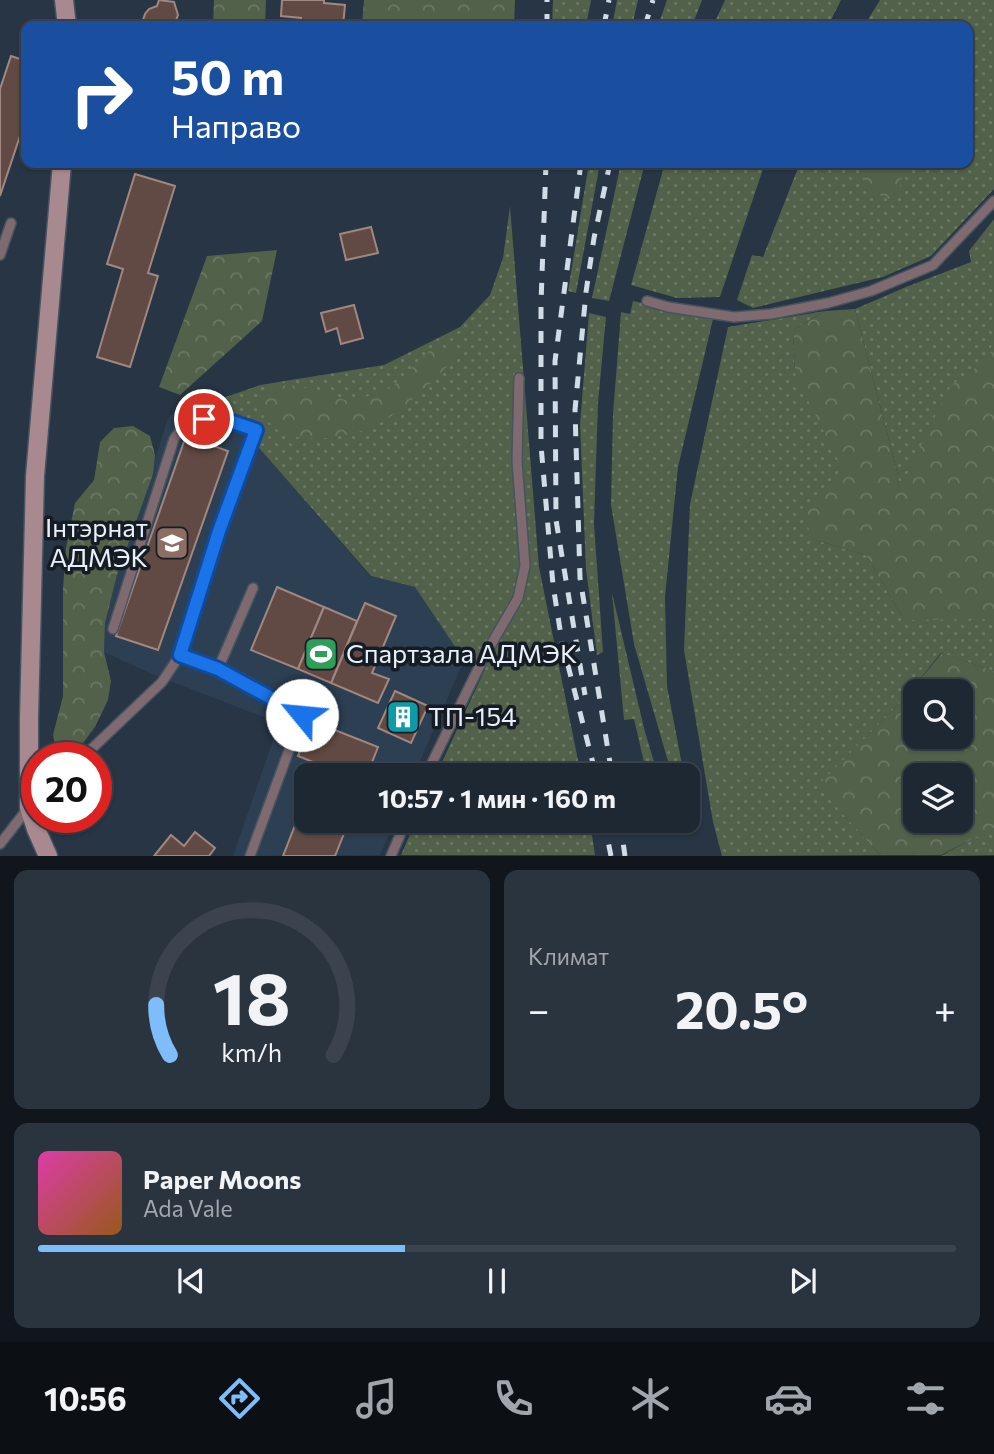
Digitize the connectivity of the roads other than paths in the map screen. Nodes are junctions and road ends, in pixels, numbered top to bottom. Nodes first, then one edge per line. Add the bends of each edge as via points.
1 (64, 0) edge
2 (66, 21) edge
3 (62, 168) edge
4 (994, 201) edge
5 (11, 223) dead end
6 (0, 255) edge
7 (647, 300) dead end
8 (519, 378) dead end
9 (253, 588) dead end
10 (113, 629) dead end
11 (180, 655) junction
12 (218, 669) junction
13 (30, 742) edge
14 (99, 742) edge
15 (432, 763) edge
16 (21, 819) edge
17 (38, 833) edge
18 (401, 833) edge
19 (0, 844) edge
20 (48, 856) edge
21 (250, 856) edge
22 (391, 856) edge

1 - 2 main road
3 - 13 main road via 35,476
4 - 7 lane via 933,265 871,291 771,314 734,317
5 - 6 lane
8 - 15 lane via 517,461 525,566 518,597
9 - 12 lane
10 - 11 lane via 174,439 186,421 221,418 256,430
11 - 12 lane
11 - 14 lane via 162,682
12 - 21 lane via 302,715
16 - 19 lane
17 - 20 main road
18 - 22 lane

